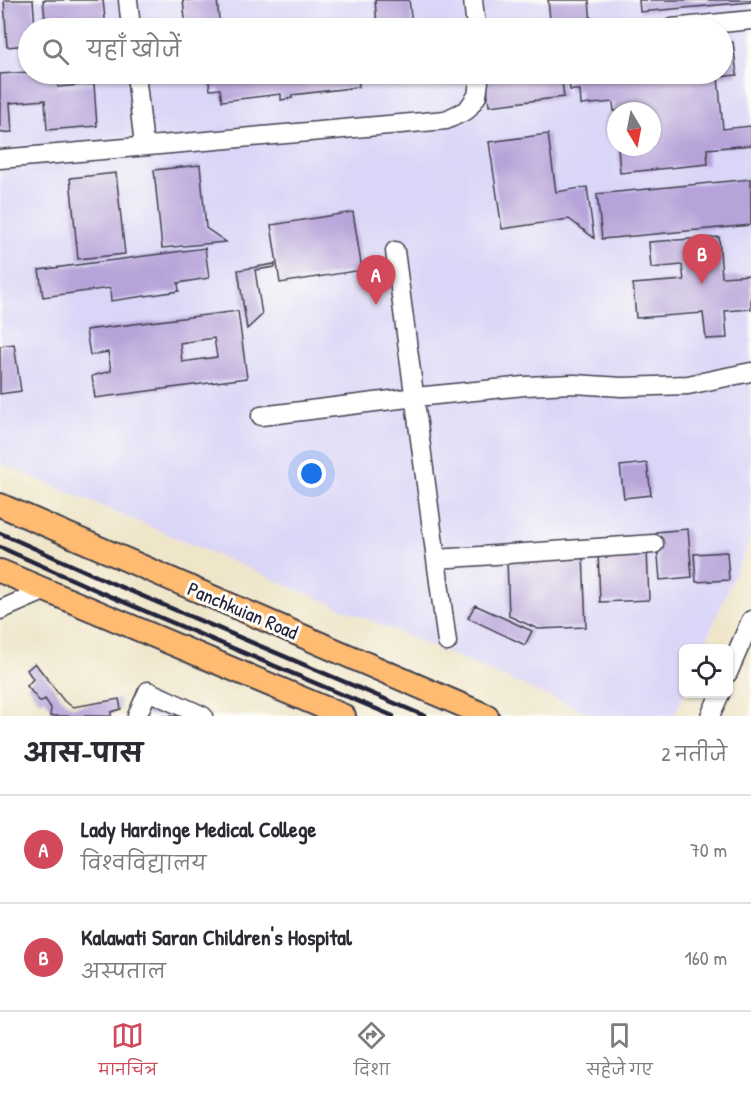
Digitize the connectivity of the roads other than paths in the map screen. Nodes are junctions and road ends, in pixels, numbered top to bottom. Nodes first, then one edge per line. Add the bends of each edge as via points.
1 (128, 0) edge
2 (473, 0) edge
3 (130, 18) edge
4 (475, 18) edge
5 (751, 20) edge
6 (733, 22) edge
7 (137, 84) edge
8 (479, 84) edge
9 (144, 146) junction
10 (0, 159) edge
11 (395, 251) dead end
12 (751, 372) edge
13 (416, 397) junction
14 (261, 416) dead end
15 (0, 505) edge
16 (654, 544) dead end
17 (436, 559) junction
18 (0, 571) edge
19 (45, 590) junction
20 (0, 610) edge
21 (751, 620) edge
22 (447, 642) dead end
23 (745, 651) edge
24 (733, 668) edge
25 (718, 698) edge
26 (137, 716) edge
27 (203, 716) edge
28 (344, 716) edge
29 (487, 716) edge
30 (710, 716) edge

1 - 3 street
2 - 4 street
5 - 6 street
7 - 9 street
8 - 9 street via 477,96 467,110 446,120
9 - 10 street
11 - 13 street
12 - 13 street via 688,385 524,386
13 - 14 street
13 - 17 street
15 - 29 main road, Panchkuian Road
16 - 17 street
17 - 22 street
18 - 19 main road
19 - 20 street
19 - 28 main road
21 - 23 street
23 - 24 street
25 - 30 street
26 - 27 street via 148,691

